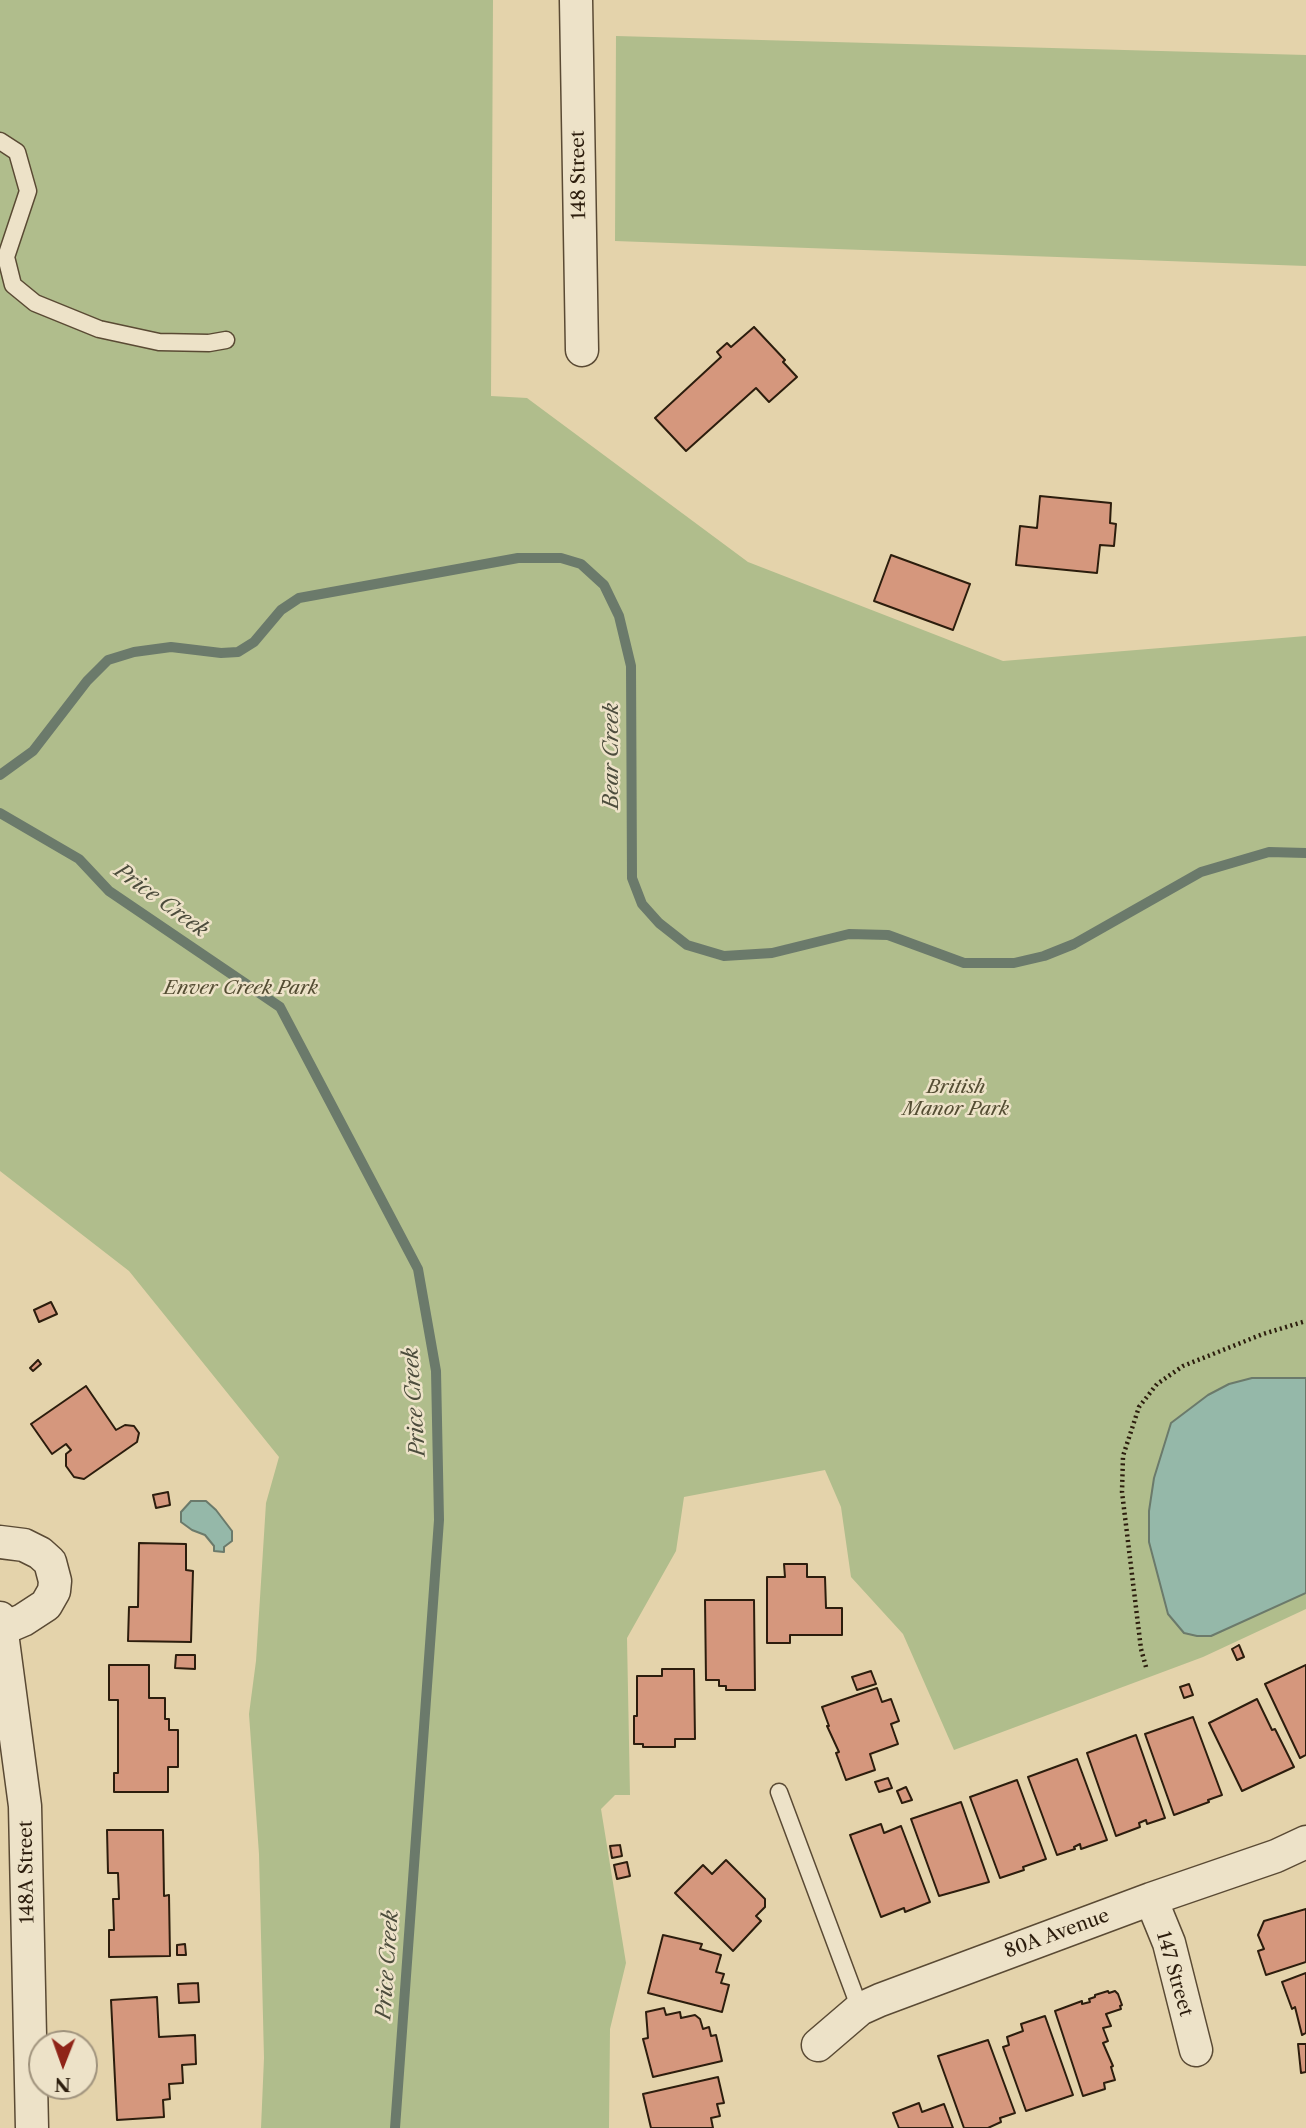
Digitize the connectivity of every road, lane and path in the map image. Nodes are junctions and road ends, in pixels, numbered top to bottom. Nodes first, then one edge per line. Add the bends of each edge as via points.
1 (576, 0) edge
2 (0, 141) edge
3 (7, 282) edge
4 (226, 340) dead end
5 (582, 350) dead end
6 (1306, 1321) edge
7 (0, 1542) edge
8 (1, 1624) edge
9 (1146, 1667) dead end
10 (779, 1792) dead end
11 (1306, 1842) edge
12 (1151, 1899) junction
13 (859, 2010) junction
14 (818, 2045) dead end
15 (1196, 2050) dead end
16 (32, 2128) edge

1 - 5 street, 148 Street
2 - 3 lane via 17,152 28,191 6,257
3 - 4 lane via 35,303 99,329 159,342
6 - 9 path via 1183,1366 1157,1384 1139,1407 1123,1456 1122,1492
7 - 8 street via 40,1553 51,1562 55,1581 46,1605 23,1620
8 - 16 street, 148A Street via 25,1806
10 - 13 lane
11 - 12 street, 80A Avenue
12 - 13 street, 80A Avenue
12 - 15 street, 147 Street
13 - 14 street, 80A Avenue

